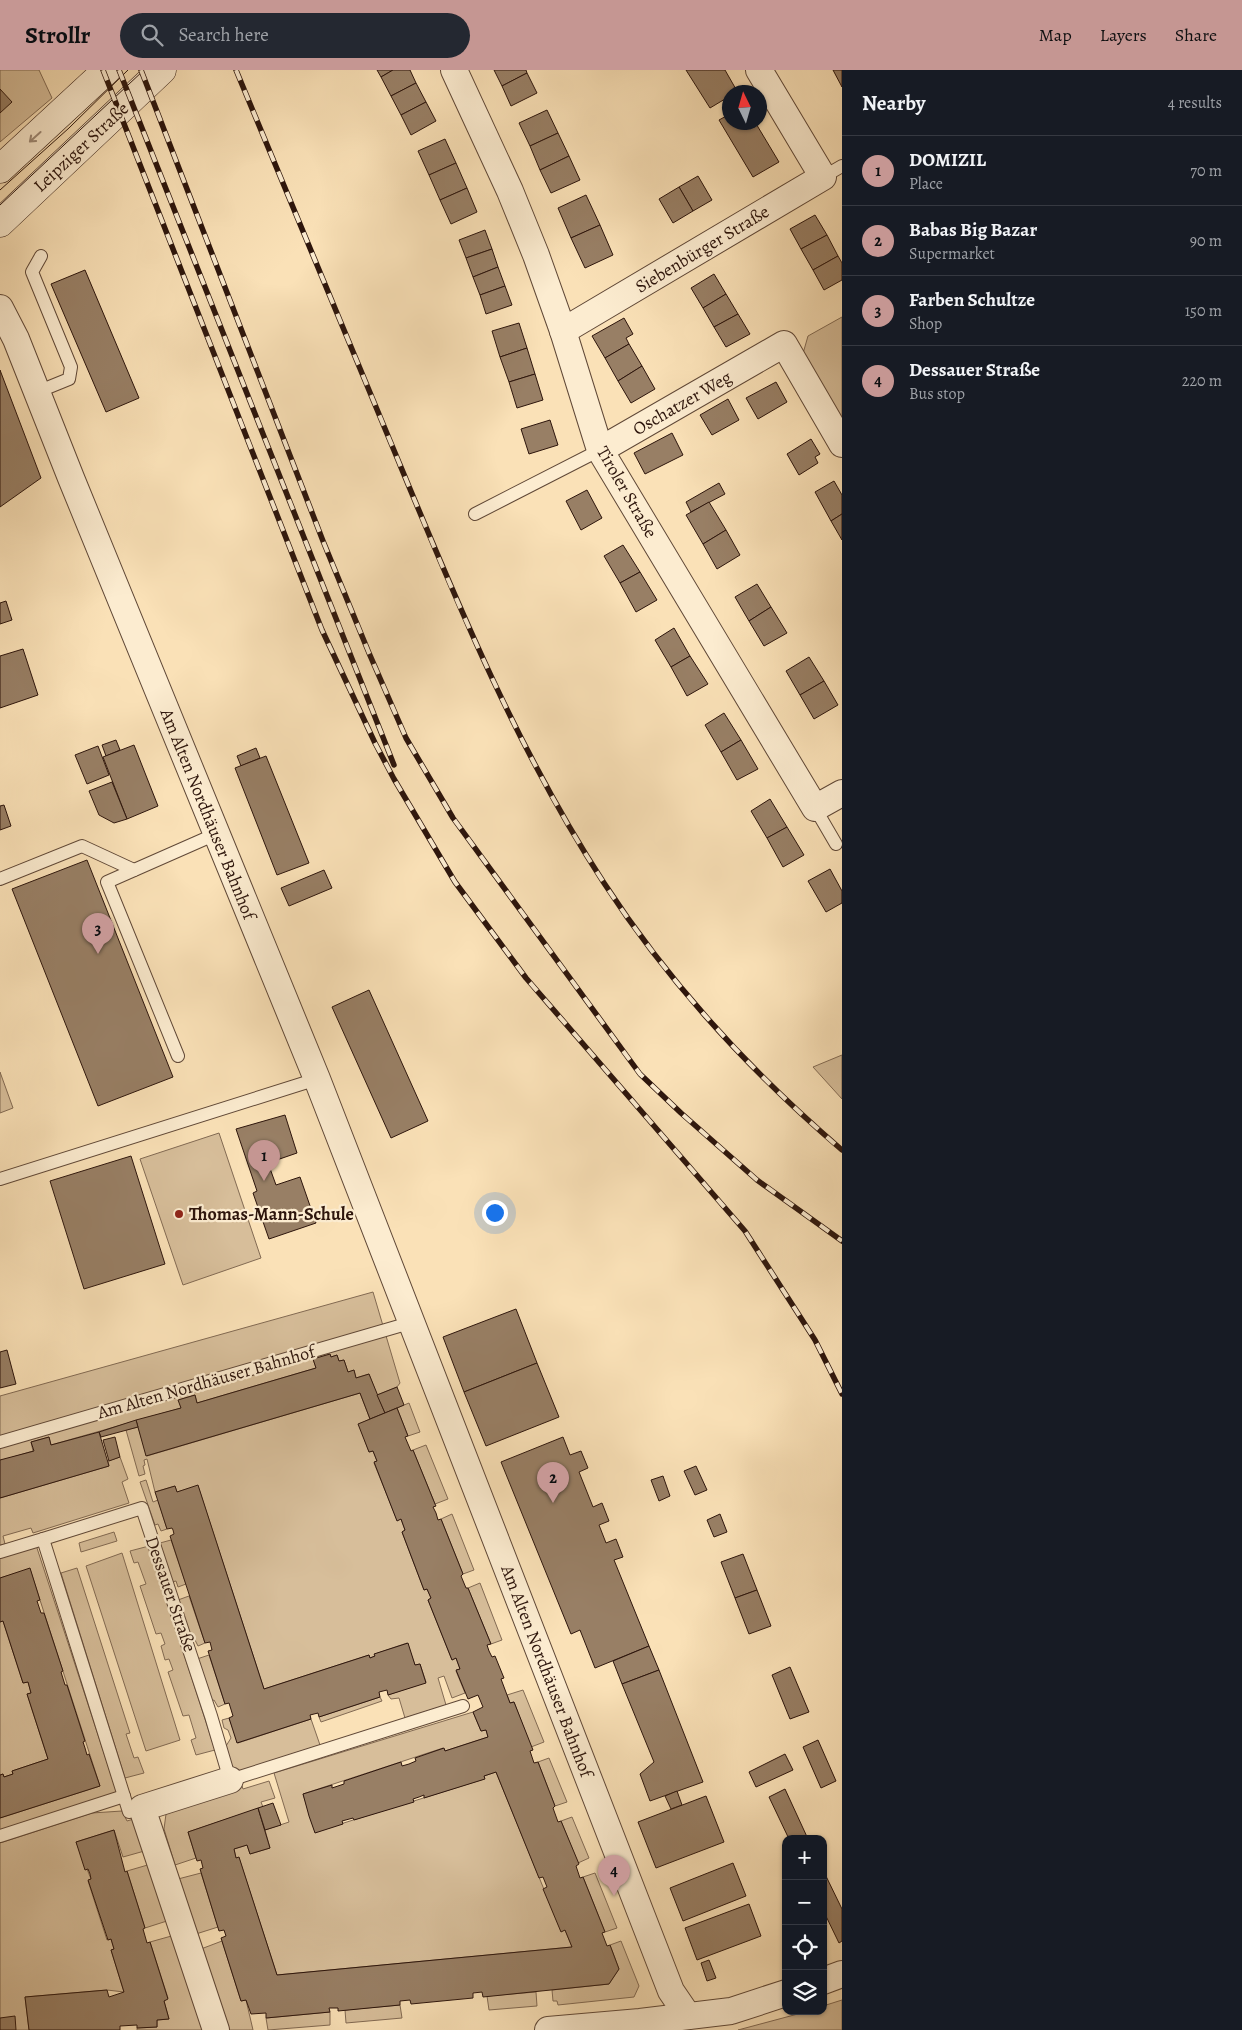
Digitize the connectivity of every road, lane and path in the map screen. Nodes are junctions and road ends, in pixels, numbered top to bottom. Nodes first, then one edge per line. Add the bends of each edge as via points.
1 (107, 70) edge
2 (162, 70) edge
3 (454, 70) edge
4 (759, 70) edge
5 (0, 170) edge
6 (832, 172) edge
7 (0, 224) edge
8 (41, 256) dead end
9 (0, 308) edge
10 (563, 331) junction
11 (37, 392) junction
12 (842, 444) edge
13 (600, 450) junction
14 (475, 514) dead end
15 (842, 793) edge
16 (814, 808) junction
17 (216, 834) junction
18 (836, 844) dead end
19 (134, 870) junction
20 (0, 879) edge
21 (178, 1056) dead end
22 (317, 1079) junction
23 (0, 1179) edge
24 (413, 1322) junction
25 (0, 1442) edge
26 (43, 1539) junction
27 (0, 1552) edge
28 (463, 1706) dead end
29 (230, 1780) junction
30 (133, 1802) junction
31 (0, 1836) edge
32 (842, 1974) edge
33 (827, 1980) edge
34 (782, 1994) edge
35 (688, 2016) junction
36 (633, 2026) edge
37 (216, 2030) edge
38 (548, 2030) edge

1 -> 5 main road
2 - 7 main road, Leipziger Straße
3 - 10 street, Tiroler Straße via 510,191
4 - 6 street
6 - 10 street, Siebenbürger Straße
8 - 11 lane via 32,272 71,367 69,379
9 - 11 street, Am Alten Nordhäuser Bahnhof
10 - 13 street, Tiroler Straße
11 - 17 street, Am Alten Nordhäuser Bahnhof
12 - 13 street, Oschatzer Weg via 784,344
13 - 14 lane, Oschatzer Weg
13 - 16 street, Tiroler Straße
15 - 16 street
16 - 18 lane, Tiroler Straße
17 - 19 lane
17 - 22 street, Am Alten Nordhäuser Bahnhof
19 - 20 lane via 82,846
19 - 21 lane via 107,882
22 - 23 lane
22 - 24 street, Am Alten Nordhäuser Bahnhof
24 - 25 lane, Am Alten Nordhäuser Bahnhof
24 - 35 street, Am Alten Nordhäuser Bahnhof via 667,1982
26 - 27 lane, Dessauer Straße
26 - 29 lane, Dessauer Straße via 142,1508
26 - 30 lane
28 - 29 lane
29 - 30 street
30 - 31 lane
30 - 37 street
32 - 33 street
34 - 35 street via 731,2011
35 - 36 street
36 - 38 street

